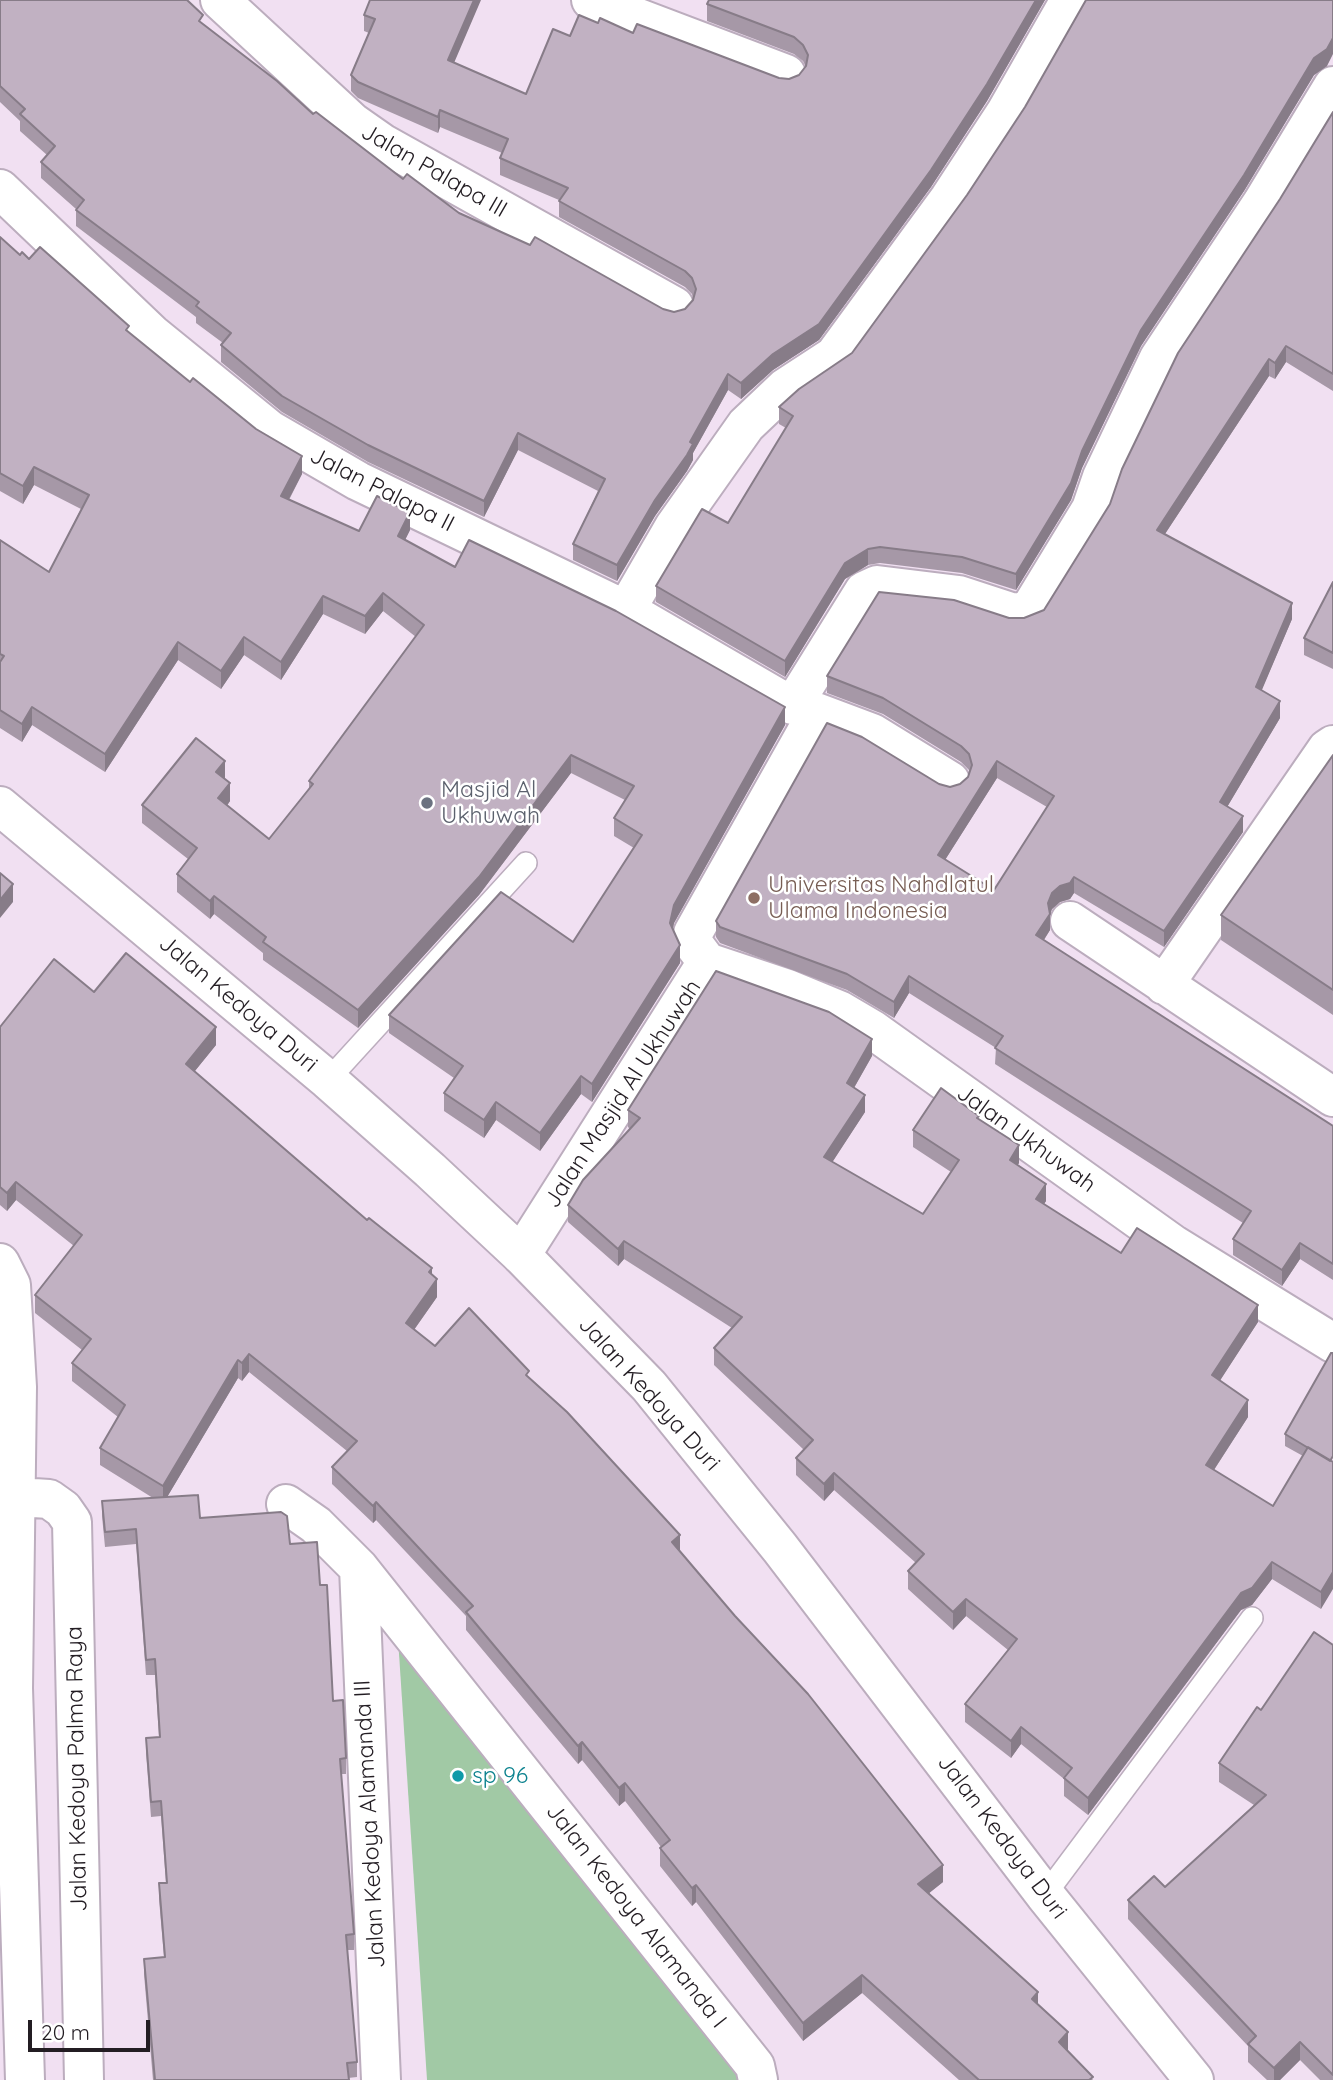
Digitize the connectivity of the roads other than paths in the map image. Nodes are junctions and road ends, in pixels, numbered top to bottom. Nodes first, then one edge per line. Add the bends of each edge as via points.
1 (220, 0) edge
2 (591, 0) edge
3 (1070, 0) edge
4 (786, 74) dead end
5 (1333, 86) edge
6 (0, 189) edge
7 (674, 306) dead end
8 (626, 610) junction
9 (805, 709) junction
10 (1333, 745) edge
11 (950, 780) dead end
12 (0, 806) edge
13 (526, 863) dead end
14 (1070, 921) dead end
15 (707, 962) junction
16 (1164, 985) junction
17 (328, 1080) junction
18 (1333, 1097) edge
19 (521, 1255) junction
20 (0, 1263) edge
21 (1333, 1343) edge
22 (18, 1497) junction
23 (286, 1504) dead end
24 (359, 1568) junction
25 (1252, 1618) dead end
26 (6, 1688) edge
27 (1045, 1895) junction
28 (12, 2037) edge
29 (25, 2080) edge
30 (84, 2080) edge
31 (381, 2080) edge
32 (758, 2080) edge
33 (1194, 2080) edge

1 - 7 street, Jalan Palapa III via 352,122 382,143
2 - 4 street
3 - 8 street via 1006,113 949,199 834,356 785,388 746,425 674,527
5 - 9 street via 1160,358 1091,509 1030,609 1011,612 959,595 877,585 864,591
6 - 8 street, Jalan Palapa II via 152,334 270,430 358,481
8 - 9 street, Jalan Palapa II
9 - 11 street, Jalan Palapa II via 872,733
9 - 15 street, Jalan Masjid Al Ukhuwah via 693,933 692,942
10 - 16 street
12 - 17 street, Jalan Kedoya Duri
13 - 17 lane
14 - 16 street
15 - 19 street, Jalan Masjid Al Ukhuwah
15 - 21 street, Jalan Ukhuwah via 801,994 873,1030 1174,1245
16 - 18 street
17 - 19 street, Jalan Kedoya Duri
19 - 27 street, Jalan Kedoya Duri via 649,1386 780,1548
20 - 22 street via 12,1285
22 - 26 street
22 - 30 street, Jalan Kedoya Palma Raya via 48,1499 72,1522
23 - 24 street, Jalan Kedoya Alamanda I via 316,1525
24 - 31 street, Jalan Kedoya Alamanda III
24 - 32 street, Jalan Kedoya Alamanda I via 755,2066
25 - 27 lane
26 - 28 street
27 - 33 street, Jalan Kedoya Duri
28 - 29 street

